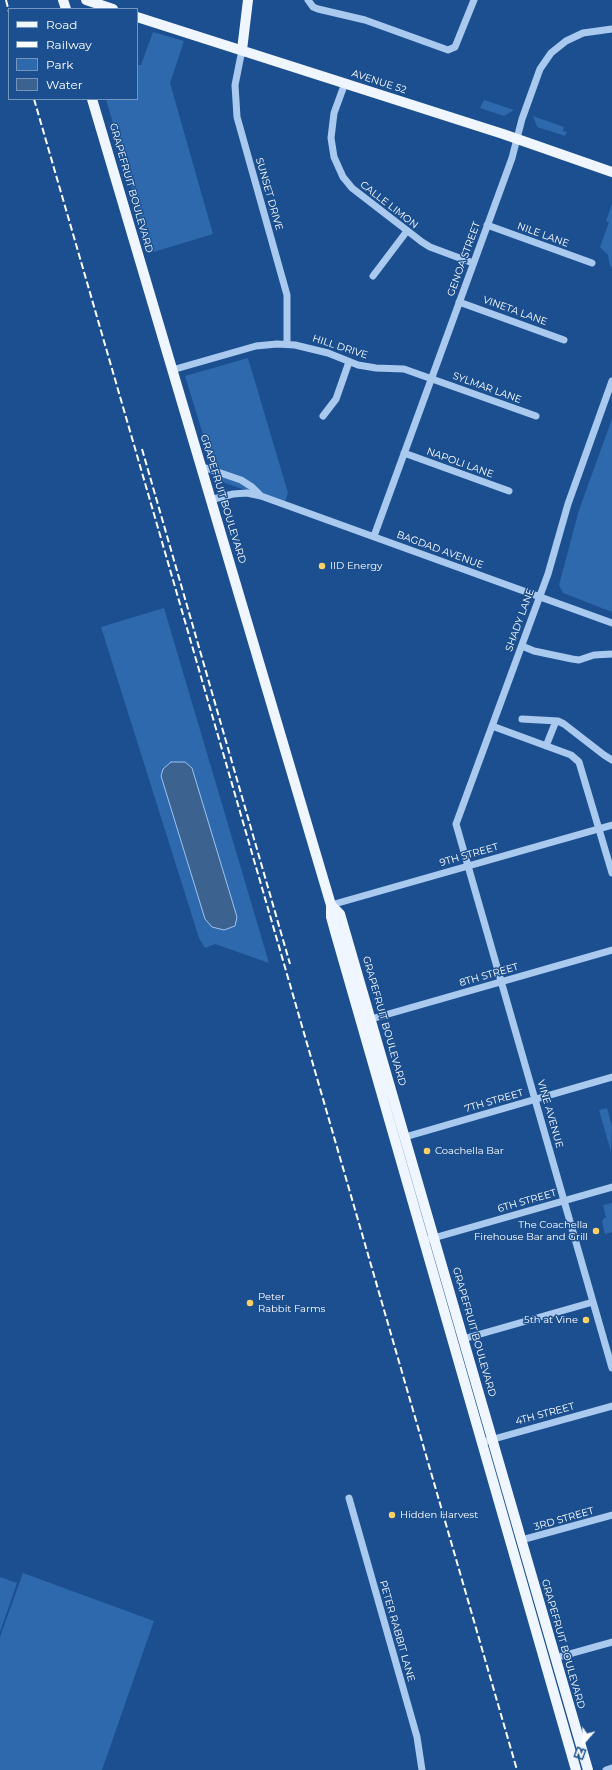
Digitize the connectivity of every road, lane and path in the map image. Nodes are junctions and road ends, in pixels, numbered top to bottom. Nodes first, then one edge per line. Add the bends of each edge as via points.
1 (86, 0) edge
2 (248, 0) edge
3 (474, 0) edge
4 (308, 1) edge
5 (111, 8) edge
6 (138, 17) edge
7 (612, 29) edge
8 (242, 50) junction
9 (345, 83) junction
10 (92, 100) edge
11 (516, 139) junction
12 (612, 172) edge
13 (487, 225) junction
14 (407, 231) junction
15 (474, 263) junction
16 (592, 263) dead end
17 (373, 276) dead end
18 (459, 302) junction
19 (564, 340) dead end
20 (287, 344) junction
21 (349, 362) junction
22 (172, 370) junction
23 (432, 378) junction
24 (612, 381) edge
25 (610, 396) edge
26 (323, 416) dead end
27 (536, 416) dead end
28 (404, 453) junction
29 (200, 466) junction
30 (509, 491) dead end
31 (261, 496) junction
32 (210, 500) junction
33 (374, 536) junction
34 (540, 597) junction
35 (612, 623) edge
36 (522, 646) junction
37 (612, 654) edge
38 (522, 719) dead end
39 (556, 721) junction
40 (492, 726) junction
41 (546, 746) junction
42 (612, 760) edge
43 (612, 825) edge
44 (599, 828) junction
45 (467, 866) junction
46 (612, 873) edge
47 (331, 905) junction
48 (612, 950) edge
49 (501, 982) junction
50 (371, 1019) junction
51 (612, 1077) edge
52 (535, 1100) junction
53 (405, 1137) junction
54 (612, 1187) edge
55 (564, 1201) junction
56 (434, 1238) junction
57 (424, 1240) junction
58 (593, 1302) junction
59 (463, 1339) junction
60 (612, 1368) edge
61 (612, 1406) edge
62 (488, 1440) junction
63 (349, 1498) dead end
64 (612, 1515) edge
65 (521, 1540) junction
66 (612, 1642) edge
67 (555, 1658) junction
68 (612, 1768) edge
69 (422, 1770) edge
70 (576, 1770) edge
71 (588, 1770) edge
72 (606, 1770) edge

1 - 5 main road
2 - 8 main road
3 - 4 street via 458,42 452,49 443,50 365,20 318,9
6 - 8 main road, AVENUE 52
7 - 11 street, GENOA STREET via 574,37 551,53 536,78
8 - 9 main road, AVENUE 52
8 - 20 street, SUNSET DRIVE via 235,85 236,117 287,295
9 - 11 main road, AVENUE 52
9 - 14 street, CALLE LIMON via 331,126 332,148 338,167 352,188
10 - 22 main road, GRAPEFRUIT BOULEVARD
11 - 12 main road, AVENUE 52
11 - 13 street, GENOA STREET via 512,158
13 - 15 street, GENOA STREET
13 - 16 street, NILE LANE
14 - 15 street, CALLE LIMON via 430,247
14 - 17 street
15 - 18 street, GENOA STREET
18 - 19 street, VINETA LANE
18 - 23 street, GENOA STREET
20 - 21 street, HILL DRIVE via 318,350
20 - 22 street, HILL DRIVE via 256,346
21 - 23 street, HILL DRIVE via 376,368 404,369
21 - 26 street via 336,399
22 - 29 main road, GRAPEFRUIT BOULEVARD
23 - 27 street, SYLMAR LANE
23 - 28 street, GENOA STREET
24 - 25 street, SHADY LANE
25 - 34 street, SHADY LANE via 568,504
28 - 30 street, NAPOLI LANE
28 - 33 street, GENOA STREET
29 - 31 street, BAGDAD AVENUE via 241,480
29 - 32 main road, GRAPEFRUIT BOULEVARD
31 - 32 street, BAGDAD AVENUE via 233,494
31 - 33 street, BAGDAD AVENUE
32 - 47 main road, GRAPEFRUIT BOULEVARD
33 - 34 street, BAGDAD AVENUE
34 - 35 street, BAGDAD AVENUE
34 - 36 street, SHADY LANE
36 - 37 street via 534,651 580,660 594,655
36 - 40 street, SHADY LANE
38 - 39 street
39 - 41 street
39 - 42 street via 564,724
40 - 41 street
40 - 45 street, SHADY LANE via 457,821
41 - 44 street via 572,755 579,762
43 - 44 street, 9TH STREET
44 - 45 street, 9TH STREET
44 - 46 street
45 - 47 street, 9TH STREET
45 - 49 street, VINE AVENUE
47 - 50 main road, GRAPEFRUIT BOULEVARD via 340,914
47 - 57 main road, GRAPEFRUIT BOULEVARD via 331,917
48 - 49 street, 8TH STREET
49 - 50 street, 8TH STREET
49 - 52 street, VINE AVENUE
50 - 53 main road, GRAPEFRUIT BOULEVARD
51 - 52 street, 7TH STREET
52 - 53 street, 7TH STREET
52 - 55 street, VINE AVENUE
53 - 56 main road, GRAPEFRUIT BOULEVARD
54 - 55 street, 6TH STREET
55 - 56 street, 6TH STREET
55 - 58 street, VINE AVENUE
56 - 57 street, 6TH STREET
56 - 59 main road, GRAPEFRUIT BOULEVARD
57 - 62 main road, GRAPEFRUIT BOULEVARD
58 - 59 street
58 - 60 street, VINE AVENUE
59 - 62 main road, GRAPEFRUIT BOULEVARD
61 - 62 street, 4TH STREET
62 - 65 main road, GRAPEFRUIT BOULEVARD
62 - 70 main road, GRAPEFRUIT BOULEVARD
63 - 69 street, PETER RABBIT LANE via 417,1737
64 - 65 street, 3RD STREET
65 - 67 main road, GRAPEFRUIT BOULEVARD
66 - 67 street
67 - 71 main road, GRAPEFRUIT BOULEVARD
68 - 72 street

